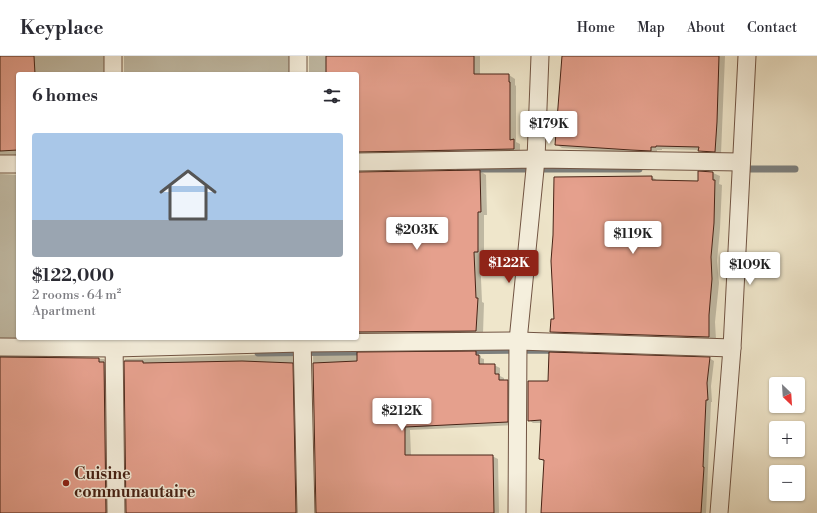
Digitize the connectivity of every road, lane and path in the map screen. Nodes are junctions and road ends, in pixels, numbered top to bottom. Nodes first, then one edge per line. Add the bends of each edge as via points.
1 (113, 56) edge
2 (298, 56) edge
3 (540, 56) edge
4 (747, 56) edge
5 (113, 72) edge
6 (298, 72) edge
7 (536, 159) junction
8 (359, 162) edge
9 (741, 162) junction
10 (0, 164) edge
11 (16, 164) edge
12 (302, 341) edge
13 (518, 341) junction
14 (114, 343) edge
15 (0, 347) edge
16 (732, 348) junction
17 (116, 513) edge
18 (306, 513) edge
19 (517, 513) edge
20 (719, 513) edge

1 - 5 street
2 - 6 street
3 - 7 street
4 - 9 street
7 - 8 street
7 - 9 street
7 - 13 street
9 - 16 street
10 - 11 street
12 - 13 street
12 - 14 street
12 - 18 street
13 - 16 street
13 - 19 street
14 - 15 street
14 - 17 street
16 - 20 street

